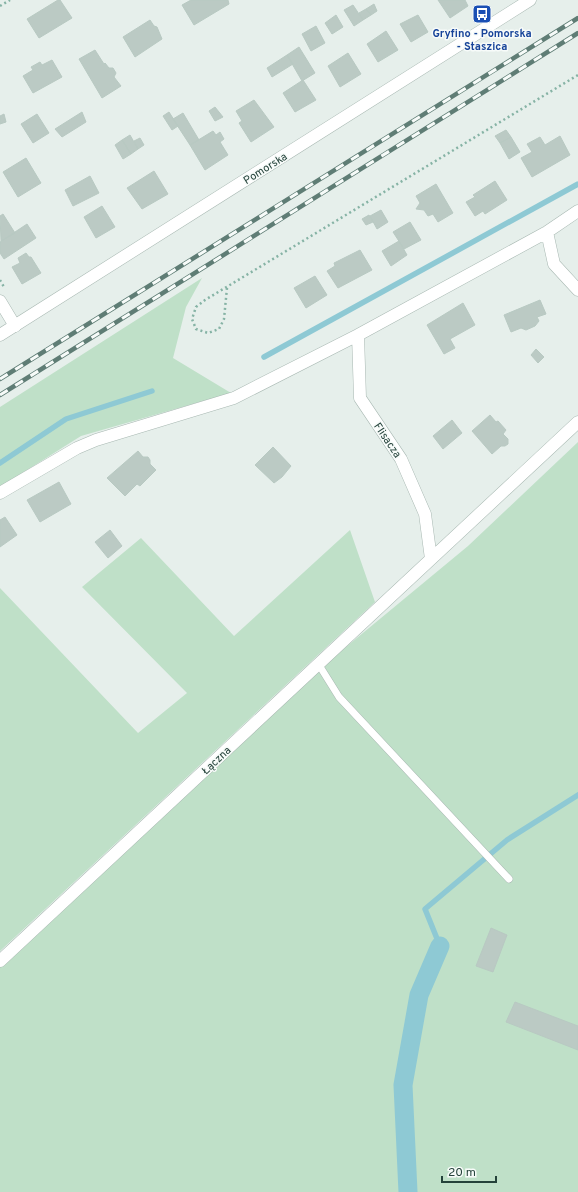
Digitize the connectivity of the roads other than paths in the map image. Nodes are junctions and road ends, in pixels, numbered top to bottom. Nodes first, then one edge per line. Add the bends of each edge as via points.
1 (528, 1) edge
2 (578, 211) edge
3 (547, 232) junction
4 (578, 290) edge
5 (0, 301) edge
6 (15, 326) junction
7 (0, 335) edge
8 (358, 335) junction
9 (578, 422) edge
10 (0, 493) edge
11 (431, 558) junction
12 (319, 665) junction
13 (509, 879) dead end
14 (0, 960) edge

1 - 6 street, Pomorska
2 - 3 street
3 - 4 street via 554,264
3 - 8 street
5 - 6 street
6 - 7 street, Pomorska
8 - 10 street via 234,398 77,448
8 - 11 street, Flisacza via 360,398 401,459 424,514
9 - 11 street
11 - 12 street, Łączna
12 - 13 lane via 339,697
12 - 14 street, Łączna

